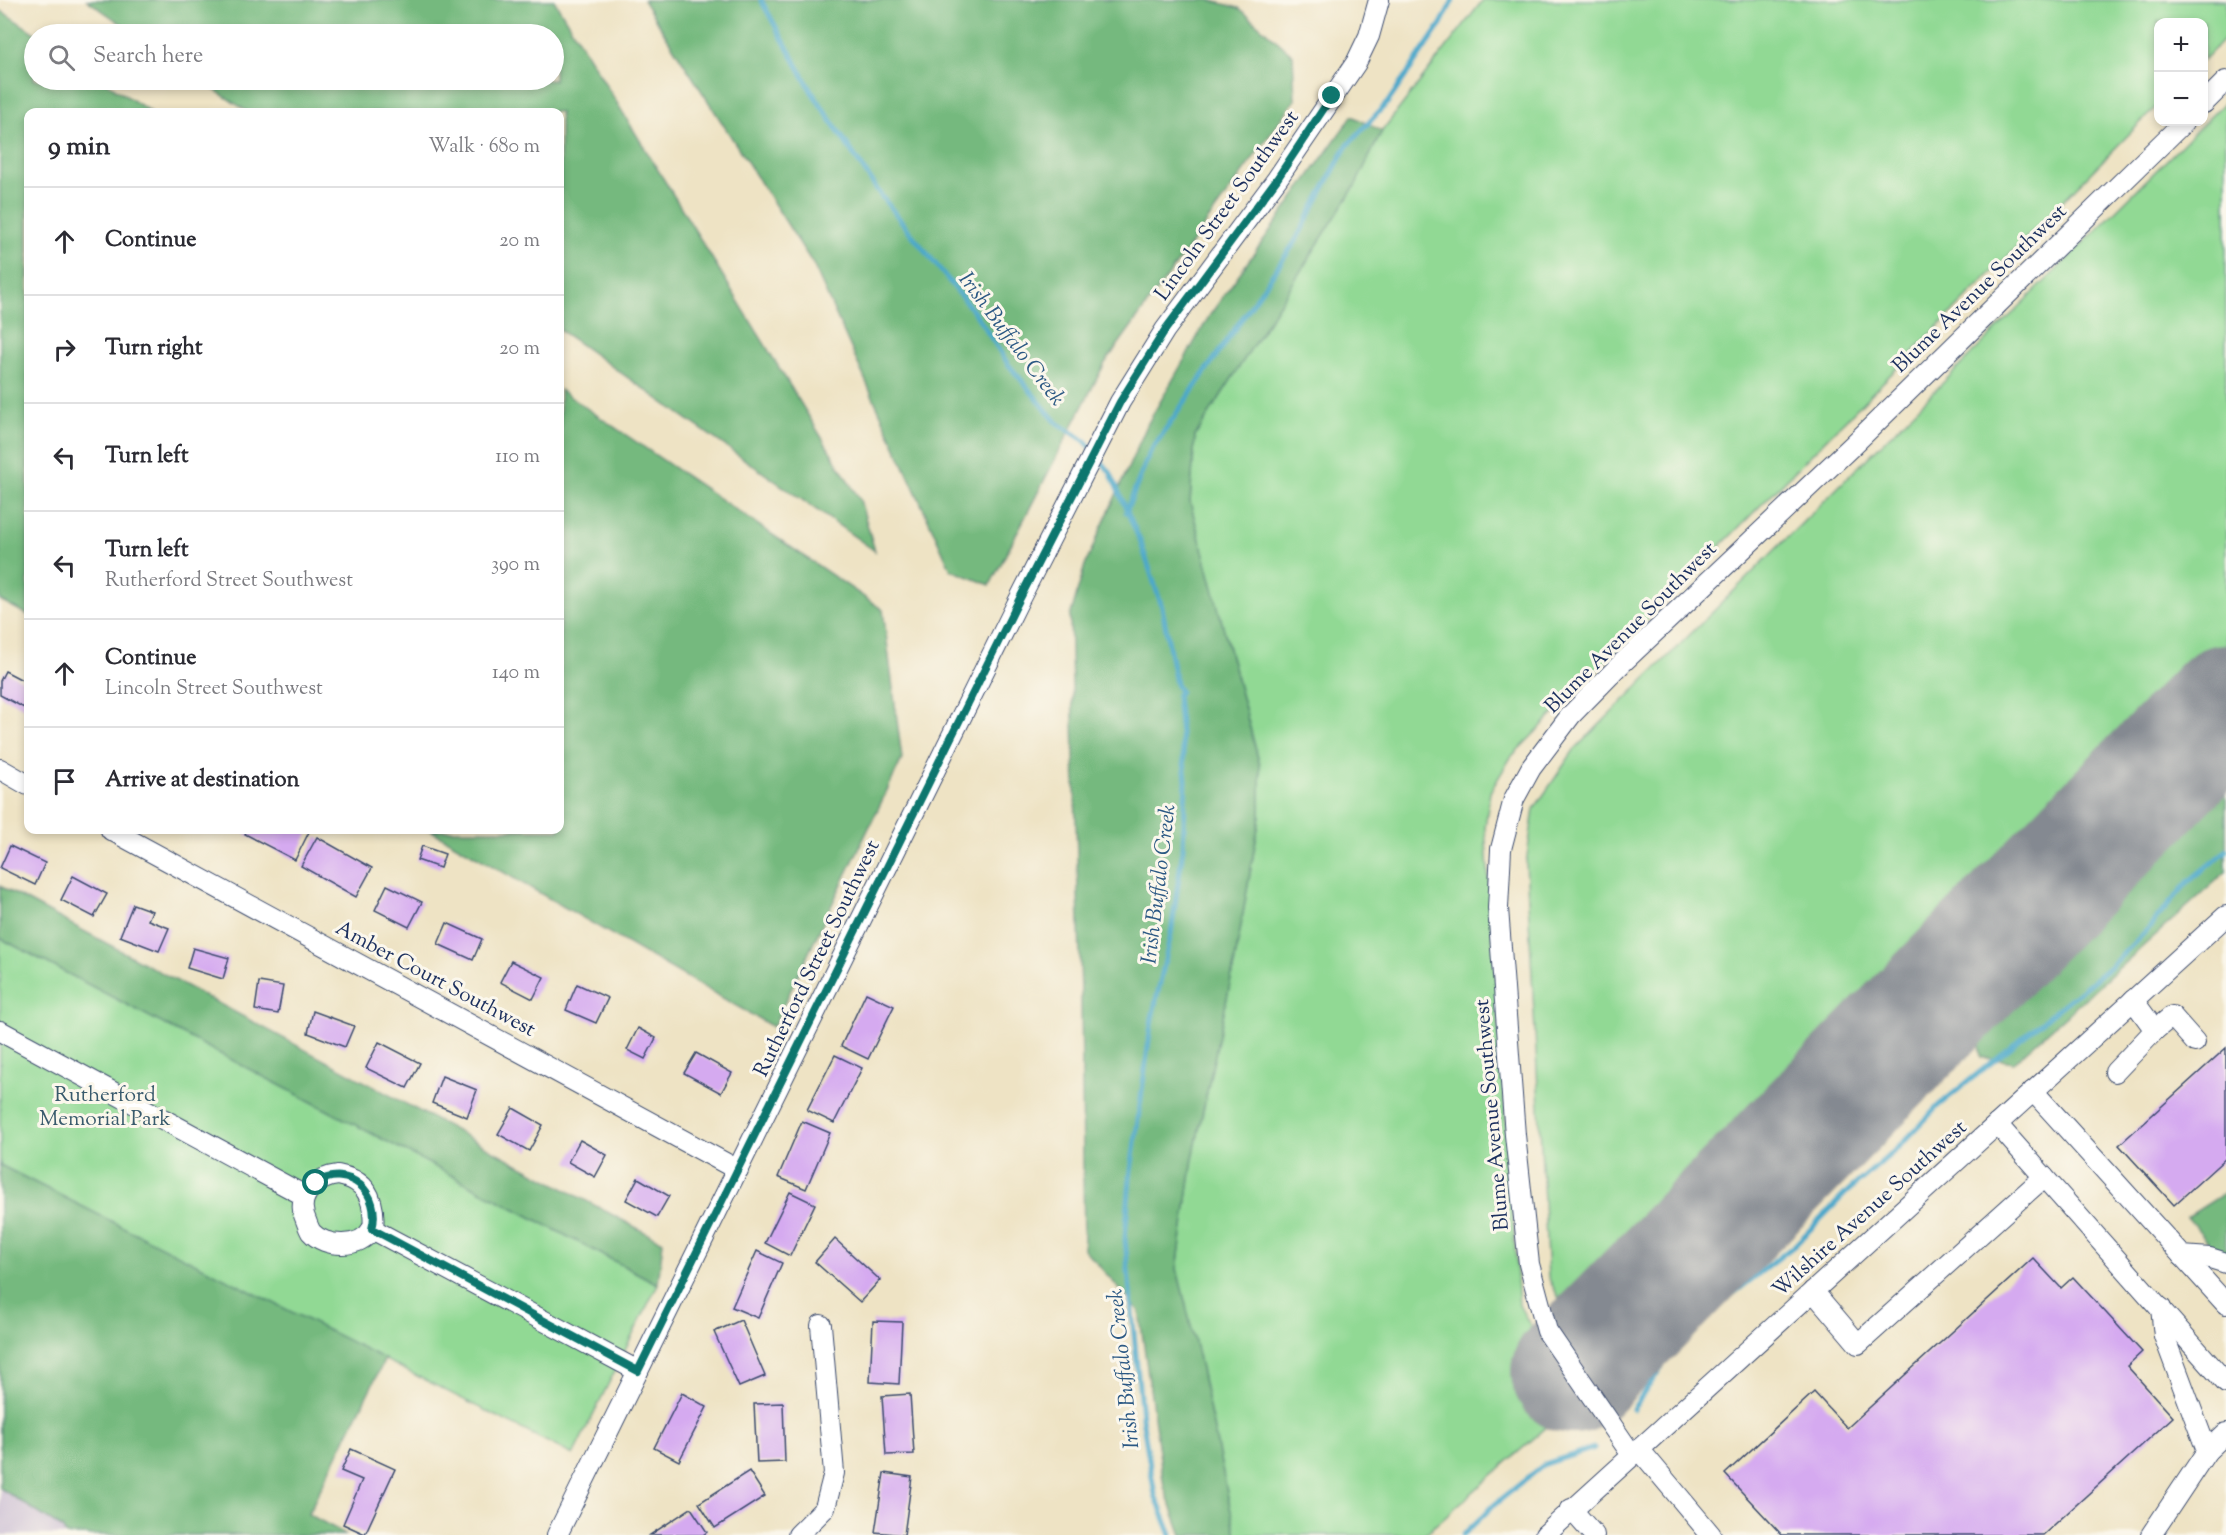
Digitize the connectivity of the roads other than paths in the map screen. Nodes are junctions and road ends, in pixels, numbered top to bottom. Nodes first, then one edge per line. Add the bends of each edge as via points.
1 (1379, 0) edge
2 (2226, 81) edge
3 (2208, 99) edge
4 (2180, 126) edge
5 (1120, 402) joint
6 (0, 769) edge
7 (24, 783) edge
8 (118, 834) edge
9 (2226, 916) edge
10 (2133, 1000) junction
11 (2155, 1030) junction
12 (0, 1031) edge
13 (2195, 1042) dead end
14 (2115, 1072) dead end
15 (2033, 1091) junction
16 (1997, 1124) junction
17 (738, 1170) junction
18 (2044, 1177) junction
19 (305, 1196) junction
20 (372, 1229) junction
21 (2182, 1256) junction
22 (2226, 1263) edge
23 (1813, 1291) junction
24 (2226, 1304) edge
25 (2161, 1308) junction
26 (821, 1324) dead end
27 (638, 1371) junction
28 (2226, 1383) edge
29 (2226, 1433) edge
30 (2207, 1451) junction
31 (1635, 1452) junction
32 (1571, 1509) junction
33 (557, 1535) edge
34 (798, 1535) edge
35 (1545, 1535) edge
36 (1594, 1535) edge
37 (1711, 1535) edge
38 (2151, 1535) edge

1 - 5 street, Lincoln Street Southwest via 1356,63 1277,179 1165,330
2 - 3 street
4 - 31 street, Blume Avenue Southwest via 1622,663 1571,715 1531,768 1514,799 1501,849 1498,908 1529,1264 1547,1331
5 - 17 street, Rutherford Street Southwest
6 - 7 street
8 - 17 street, Amber Court Southwest
9 - 10 street, Wilshire Avenue Southwest
10 - 11 street
10 - 15 street, Wilshire Avenue Southwest
11 - 13 street via 2172,1016
11 - 14 street
12 - 19 street
15 - 16 street, Wilshire Avenue Southwest
15 - 21 street
16 - 18 street
16 - 23 street, Wilshire Avenue Southwest
17 - 27 street, Rutherford Street Southwest
18 - 23 street via 1858,1344
18 - 25 street
19 - 20 street via 303,1210 307,1222 311,1232 321,1239 354,1243
19 - 20 street via 310,1187 327,1177 338,1175 358,1181 372,1202
20 - 27 street
21 - 22 street
21 - 24 street
23 - 31 street, Wilshire Avenue Southwest
25 - 28 street
25 - 30 street via 2164,1336
26 - 34 street via 834,1473 825,1508
27 - 33 street, Rutherford Street Southwest
29 - 30 street
30 - 38 street
31 - 32 street, Wilshire Avenue Southwest
31 - 37 street, Blume Avenue Southwest
32 - 35 street, Wilshire Avenue Southwest
32 - 36 street

